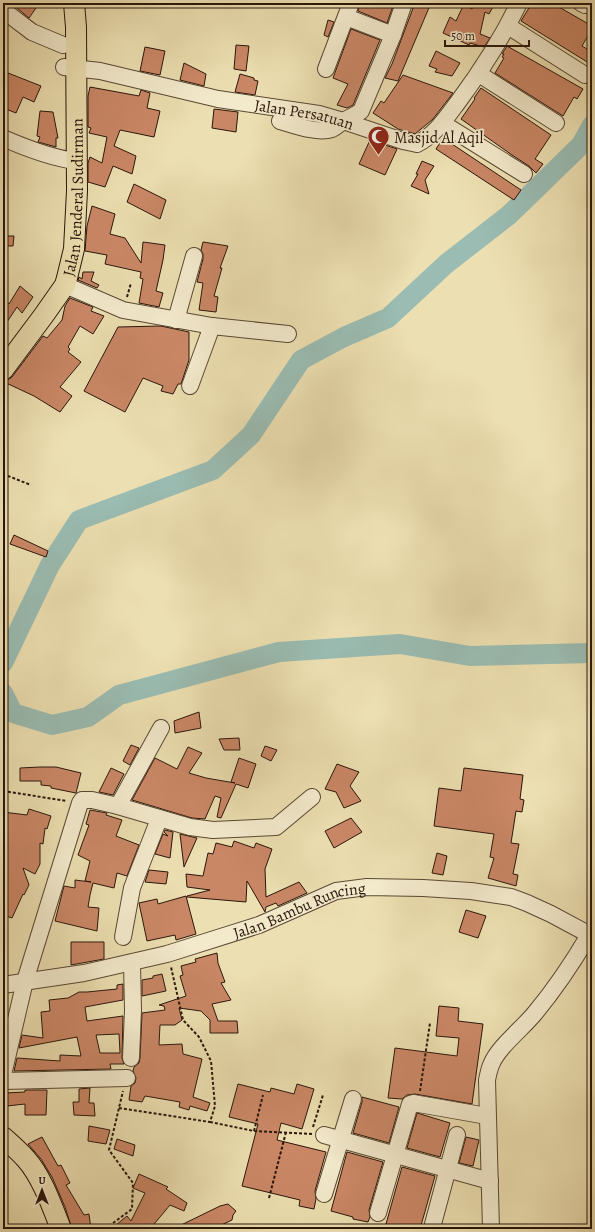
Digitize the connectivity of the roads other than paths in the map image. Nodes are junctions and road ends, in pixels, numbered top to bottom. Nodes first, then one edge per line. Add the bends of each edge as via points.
1 (63, 3) edge
2 (74, 3) edge
3 (404, 3) edge
4 (519, 3) edge
5 (3, 10) edge
6 (349, 10) edge
7 (508, 26) junction
8 (393, 35) junction
9 (63, 45) junction
10 (70, 68) junction
11 (326, 69) dead end
12 (479, 74) junction
13 (585, 75) dead end
14 (280, 121) dead end
15 (343, 121) junction
16 (442, 123) junction
17 (556, 123) dead end
18 (3, 138) edge
19 (71, 160) junction
20 (524, 174) dead end
21 (194, 256) dead end
22 (65, 284) junction
23 (176, 320) junction
24 (212, 326) junction
25 (288, 334) dead end
26 (3, 350) edge
27 (3, 370) edge
28 (190, 386) dead end
29 (161, 728) dead end
30 (312, 796) dead end
31 (118, 806) junction
32 (159, 819) junction
33 (591, 936) edge
34 (123, 937) dead end
35 (132, 963) junction
36 (25, 981) junction
37 (3, 985) edge
38 (131, 1058) dead end
39 (3, 1075) edge
40 (127, 1078) road end
41 (3, 1081) edge
42 (354, 1099) dead end
43 (487, 1116) junction
44 (318, 1134) road end
45 (457, 1135) dead end
46 (3, 1137) edge
47 (341, 1139) junction
48 (3, 1152) edge
49 (394, 1154) junction
50 (447, 1169) junction
51 (490, 1181) junction
52 (324, 1194) dead end
53 (378, 1213) dead end
54 (433, 1224) dead end
55 (49, 1229) edge
56 (61, 1229) edge
57 (491, 1229) edge

1 - 9 main road, Jalan Jenderal Sudirman
2 - 10 main road, Jalan Jenderal Sudirman
3 - 8 street
4 - 7 street, Jalan Persatuan
5 - 9 street via 32,32
6 - 8 street
6 - 11 street
7 - 12 street, Jalan Persatuan
7 - 13 street
8 - 15 street via 361,110 352,118
9 - 10 main road, Jalan Jenderal Sudirman
10 - 15 street, Jalan Persatuan via 100,71 218,99 319,114
10 - 19 main road, Jalan Jenderal Sudirman
12 - 16 street, Jalan Persatuan
12 - 17 street
14 - 15 street via 317,130 333,128
15 - 16 street, Jalan Persatuan via 417,144
16 - 20 street
18 - 19 street via 38,152
19 - 22 main road, Jalan Jenderal Sudirman via 77,218 71,267
19 - 26 main road, Jalan Jenderal Sudirman via 62,246 52,282
21 - 23 street
22 - 23 street via 123,310
22 - 27 main road, Jalan Jenderal Sudirman
23 - 24 street
24 - 25 street
24 - 28 street
29 - 31 street
30 - 32 street via 276,827 213,830
31 - 32 street
31 - 36 street via 92,800 82,800 80,803
32 - 34 street via 132,888
33 - 35 street, Jalan Bambu Runcing via 551,914 511,898 471,891 367,887 336,891 259,925
33 - 43 street via 556,986 491,1064 487,1080
35 - 36 street, Jalan Bambu Runcing
35 - 38 street
36 - 37 street, Jalan Bambu Runcing
36 - 39 street
40 - 41 street
42 - 47 street
43 - 49 street via 410,1104
43 - 51 street
44 - 47 street
45 - 50 street
46 - 56 main road via 27,1160 36,1173
47 - 49 street
47 - 52 street
48 - 55 main road via 26,1180
49 - 50 street
49 - 53 street
50 - 51 street
50 - 54 street
51 - 57 street

